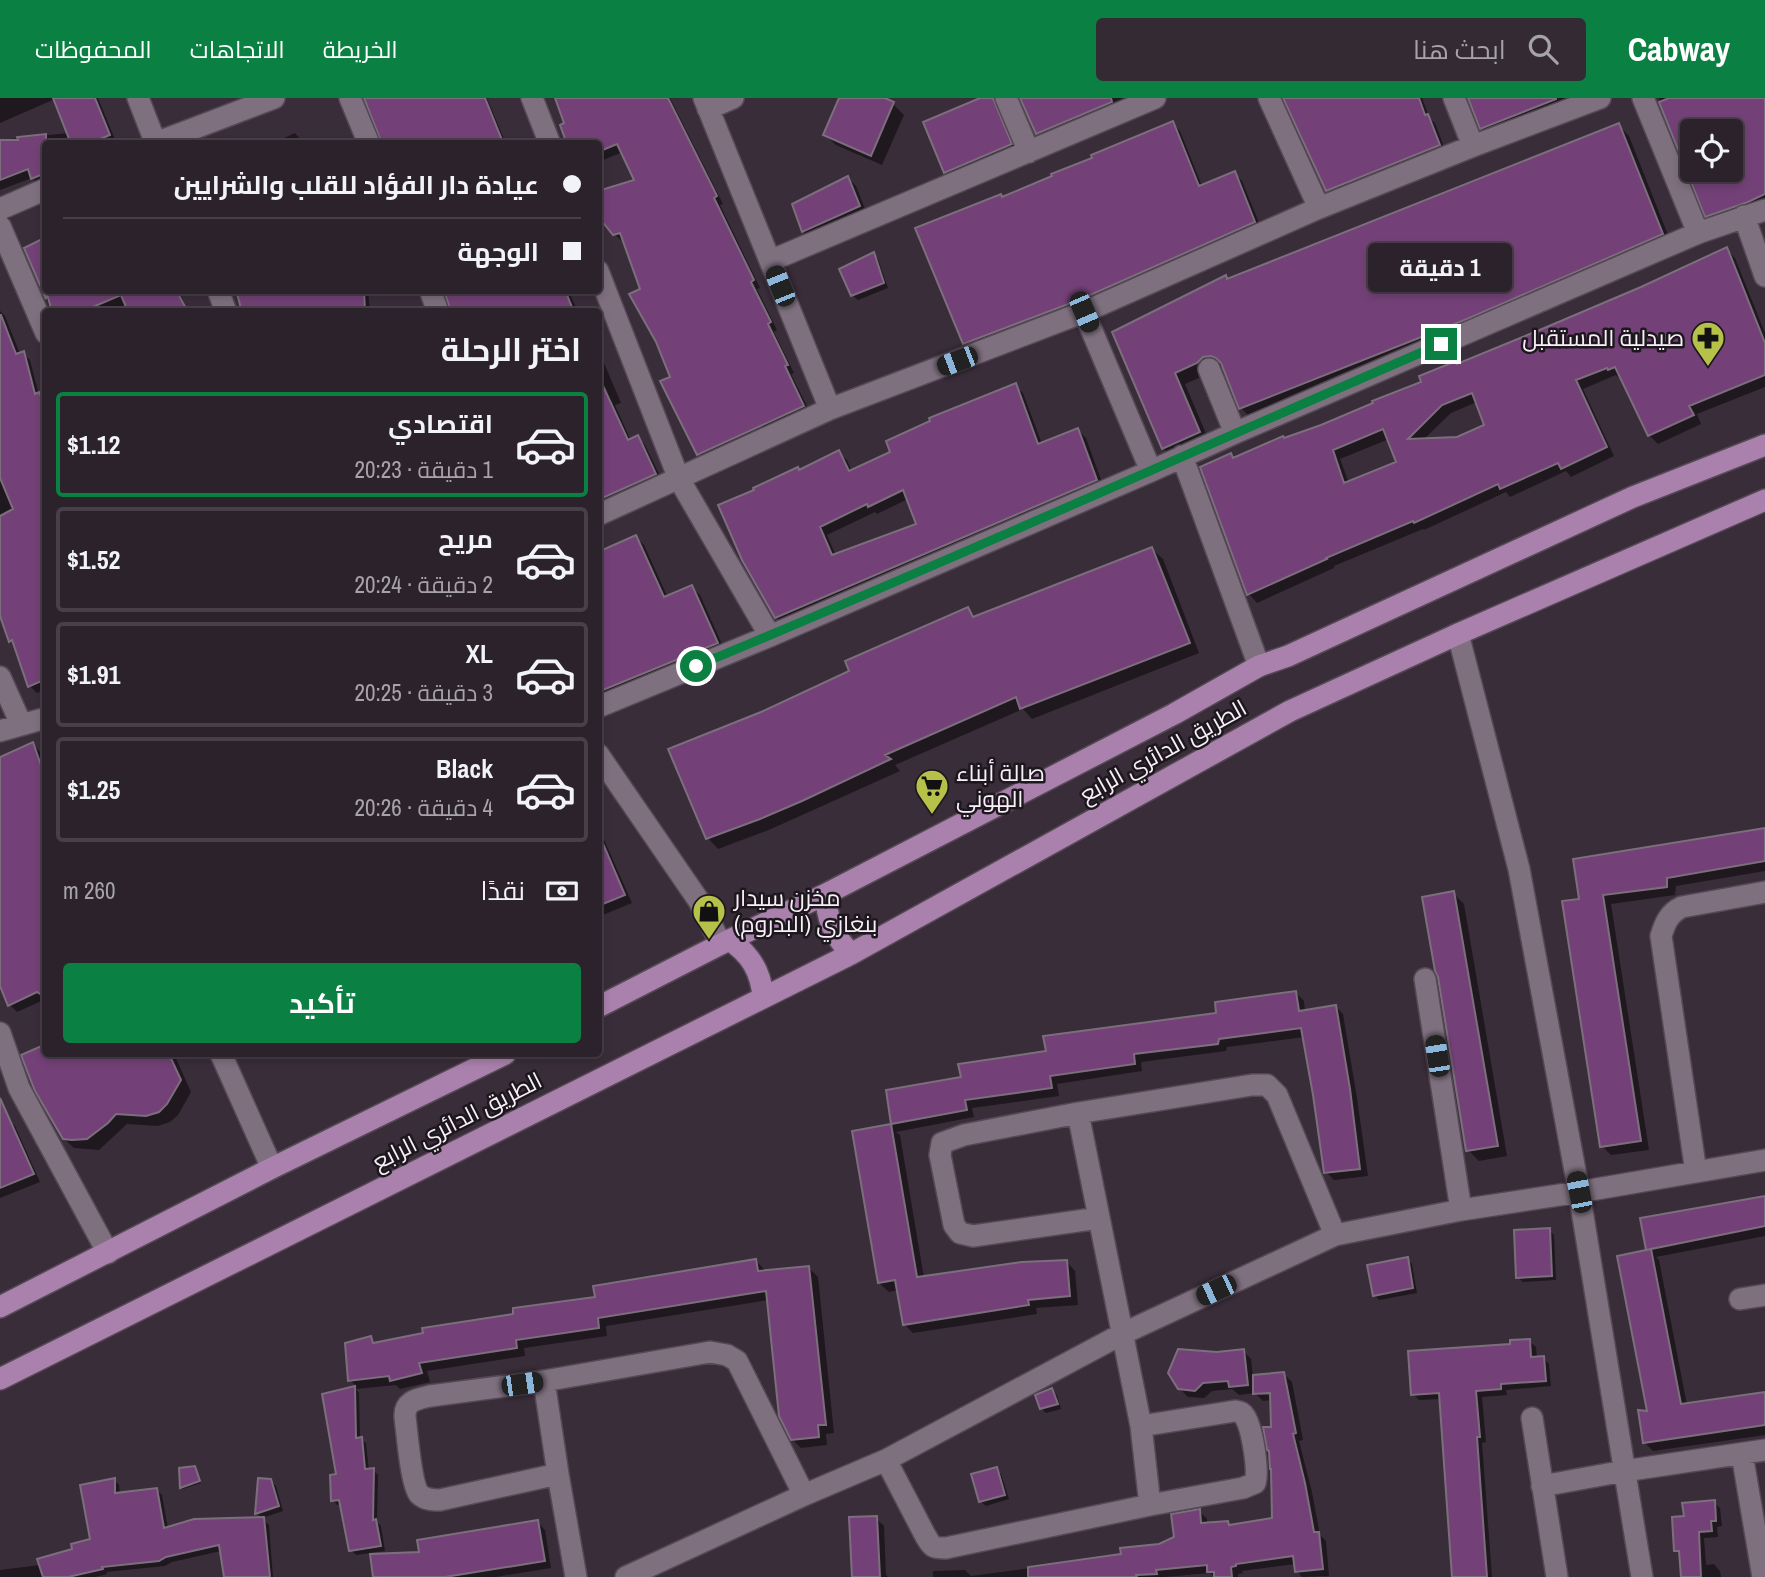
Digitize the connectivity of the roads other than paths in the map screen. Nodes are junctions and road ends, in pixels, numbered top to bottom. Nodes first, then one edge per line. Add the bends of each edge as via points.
1 (138, 98) edge
2 (274, 98) edge
3 (351, 98) edge
4 (532, 98) edge
5 (733, 98) edge
6 (1006, 98) edge
7 (1155, 98) edge
8 (1269, 98) edge
9 (1454, 98) edge
10 (1600, 98) edge
11 (1643, 98) edge
12 (706, 104) edge
13 (154, 140) edge
14 (163, 140) edge
15 (367, 140) edge
16 (548, 140) edge
17 (1473, 146) junction
18 (1029, 152) junction
19 (42, 191) edge
20 (1319, 208) junction
21 (0, 209) edge
22 (1765, 210) edge
23 (1744, 216) junction
24 (0, 226) edge
25 (1698, 233) junction
26 (770, 261) junction
27 (1765, 276) edge
28 (602, 281) edge
29 (1084, 312) junction
30 (42, 324) edge
31 (1209, 369) dead end
32 (830, 410) junction
33 (1235, 433) junction
34 (1765, 445) edge
35 (1182, 456) junction
36 (1151, 471) junction
37 (679, 480) junction
38 (1765, 500) edge
39 (602, 513) edge
40 (1458, 634) junction
41 (770, 636) junction
42 (1259, 666) junction
43 (0, 677) edge
44 (602, 705) edge
45 (42, 719) edge
46 (21, 724) junction
47 (0, 731) edge
48 (602, 760) edge
49 (1765, 892) edge
50 (826, 894) junction
51 (725, 942) junction
52 (851, 954) junction
53 (1425, 979) dead end
54 (763, 998) junction
55 (602, 1005) edge
56 (0, 1033) edge
57 (222, 1057) edge
58 (499, 1057) edge
59 (9, 1092) edge
60 (1078, 1113) junction
61 (1765, 1160) edge
62 (272, 1168) junction
63 (1696, 1172) junction
64 (1579, 1192) junction
65 (1461, 1210) junction
66 (1099, 1218) junction
67 (1335, 1236) junction
68 (108, 1253) junction
69 (1765, 1295) edge
70 (1740, 1298) dead end
71 (0, 1307) edge
72 (1122, 1334) junction
73 (0, 1379) edge
74 (544, 1381) junction
75 (1532, 1419) dead end
76 (1141, 1426) junction
77 (1765, 1450) edge
78 (1742, 1454) junction
79 (886, 1460) junction
80 (1624, 1471) junction
81 (558, 1474) junction
82 (1542, 1486) junction
83 (804, 1495) junction
84 (1150, 1505) junction
85 (576, 1577) edge
86 (626, 1577) edge
87 (1557, 1577) edge
88 (1642, 1577) edge
89 (1763, 1577) edge

1 - 13 street
2 - 14 street
3 - 15 street
4 - 16 street
5 - 12 street
6 - 18 street
7 - 18 street
8 - 20 street
9 - 17 street
10 - 17 street
11 - 25 street
12 - 26 street
17 - 20 street
18 - 26 street
19 - 21 street
20 - 29 street
22 - 23 street
23 - 25 street
23 - 27 street
24 - 30 street
25 - 33 street
26 - 32 street
28 - 37 street
29 - 32 street
29 - 36 street
31 - 33 street
32 - 37 street
33 - 35 street
34 - 42 main road, الطريق الدائري الرابع via 1633,497
35 - 36 street
35 - 42 street
36 - 41 street
37 - 39 street
37 - 41 street
38 - 40 main road, الطريق الدائري الرابع
40 - 52 main road, الطريق الدائري الرابع via 1290,711
40 - 64 street via 1519,869
41 - 44 street
42 - 50 main road, الطريق الدائري الرابع
43 - 46 street
45 - 46 street
46 - 47 street
48 - 51 street
49 - 63 street via 1682,907 1672,913 1661,936
50 - 51 main road, الطريق الدائري الرابع
50 - 52 main road via 831,927
51 - 54 main road via 748,954
51 - 55 main road, الطريق الدائري الرابع
52 - 54 main road, الطريق الدائري الرابع
53 - 65 street
54 - 73 main road, الطريق الدائري الرابع
56 - 59 street
57 - 62 street
58 - 62 main road, الطريق الدائري الرابع
59 - 68 street
60 - 66 street
60 - 66 street via 954,1138 942,1143 940,1155 954,1225 960,1233
60 - 67 street via 1267,1085 1278,1095
61 - 63 street
62 - 68 main road, الطريق الدائري الرابع
63 - 64 street
64 - 65 street
64 - 80 street
65 - 67 street
66 - 72 street
67 - 72 street
68 - 71 main road, الطريق الدائري الرابع
69 - 70 street
72 - 76 street
72 - 79 street
74 - 81 street
74 - 81 street via 418,1398 407,1405 414,1481 424,1498 440,1500
74 - 83 street via 710,1352 733,1357
75 - 82 street
76 - 84 street
76 - 84 street via 1236,1411 1249,1426 1257,1472 1255,1483 1248,1487
77 - 78 street
78 - 80 street
78 - 89 street
79 - 83 street
79 - 84 street via 934,1548
80 - 82 street
80 - 88 street
81 - 85 street
82 - 87 street
83 - 86 street

